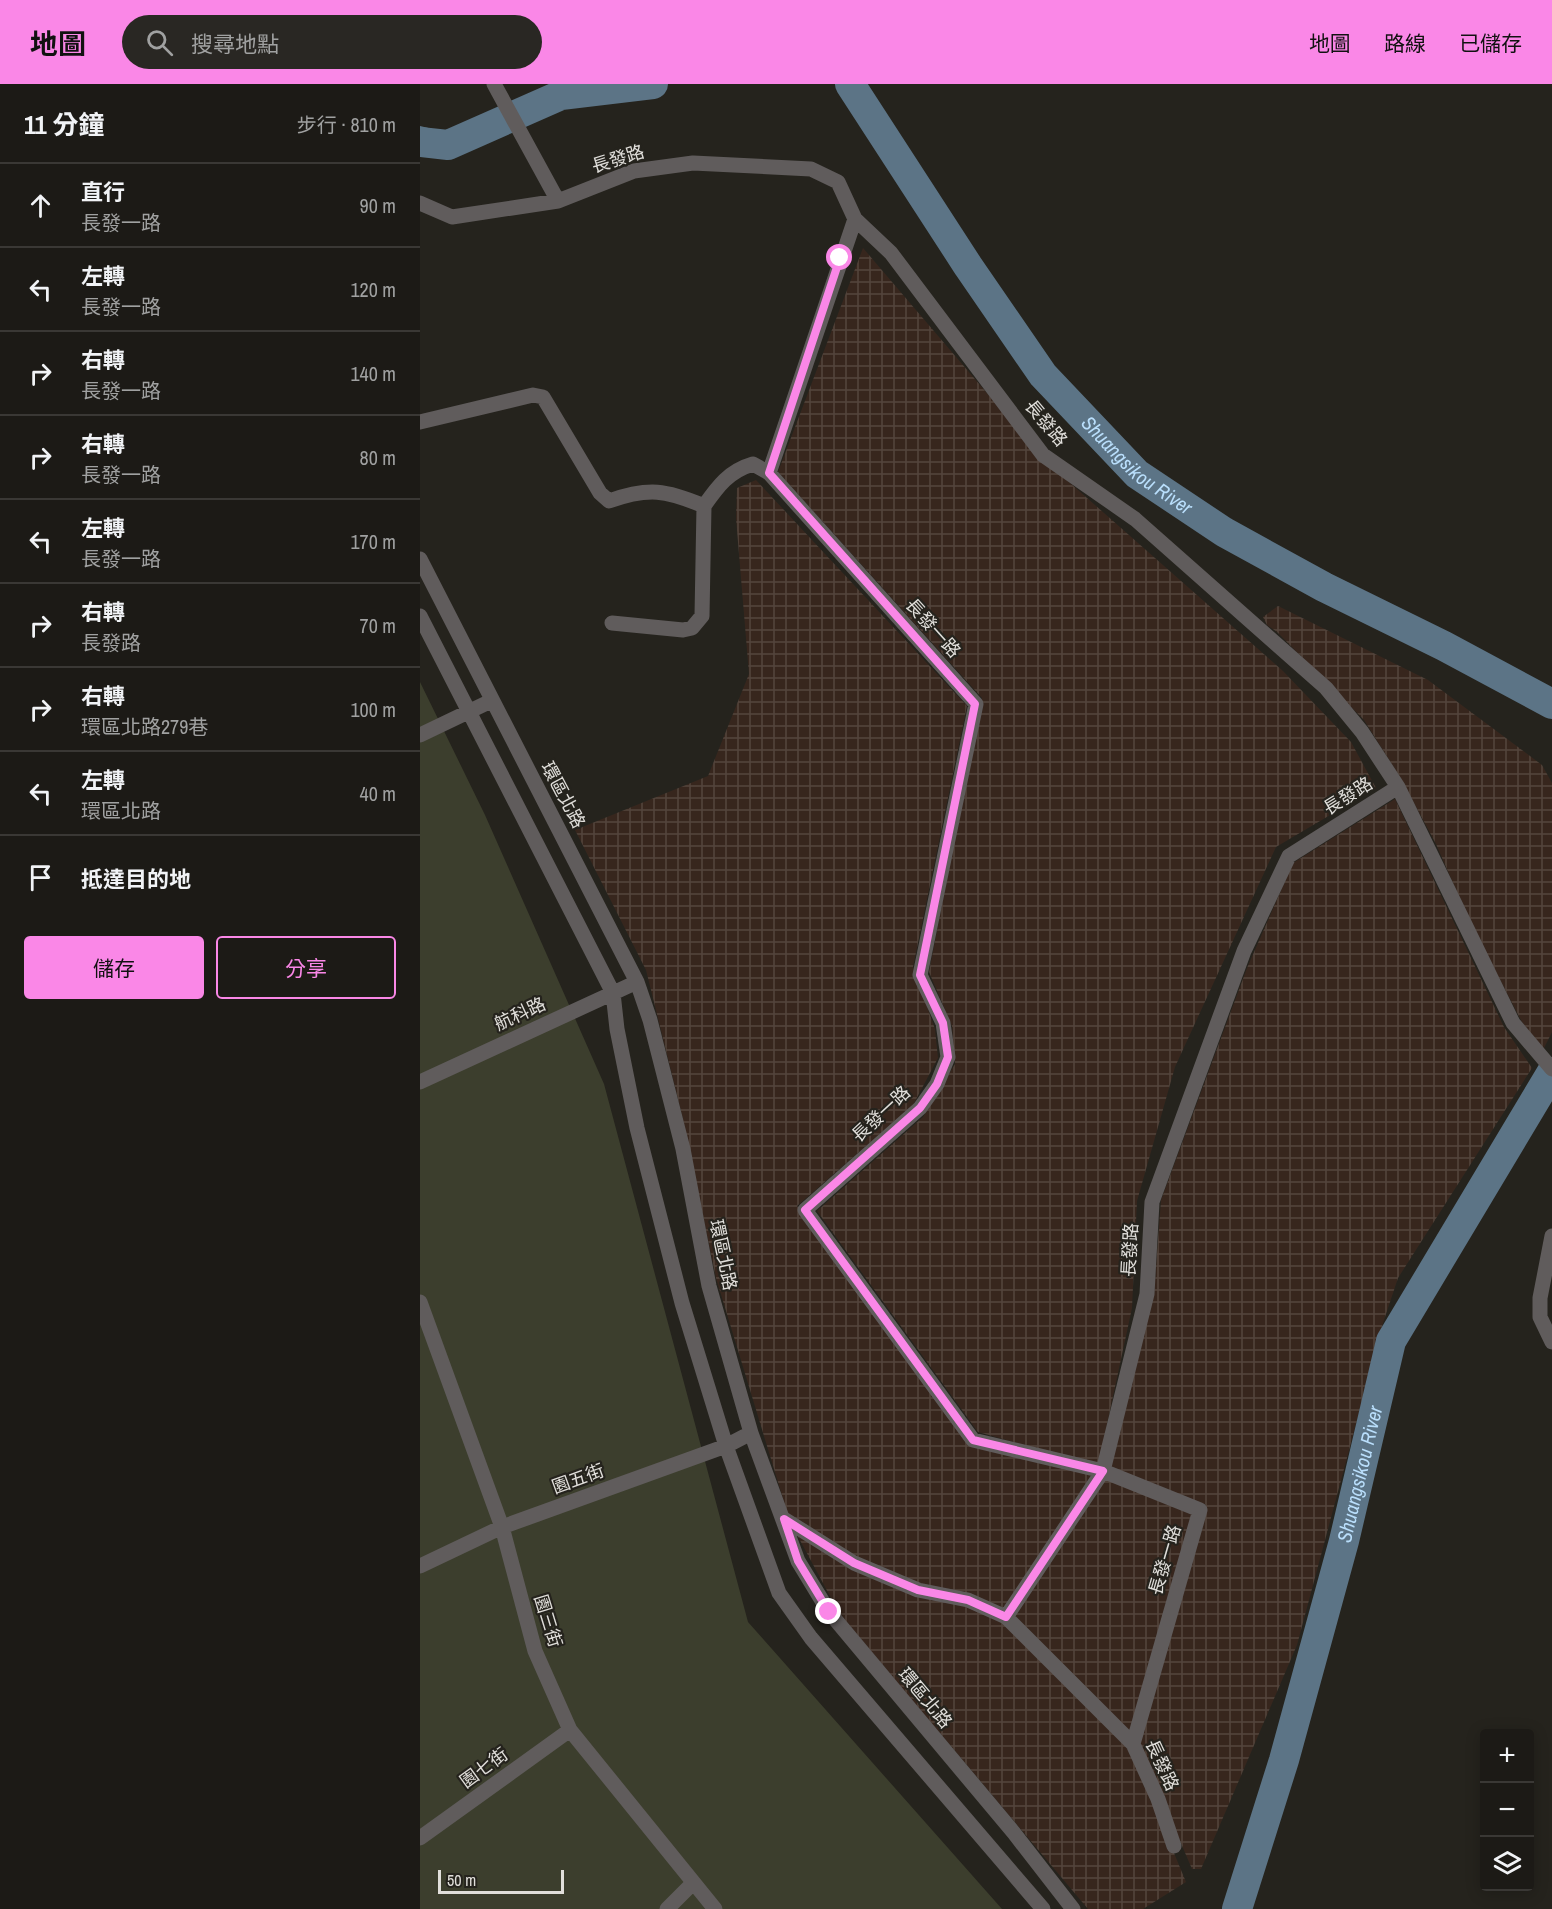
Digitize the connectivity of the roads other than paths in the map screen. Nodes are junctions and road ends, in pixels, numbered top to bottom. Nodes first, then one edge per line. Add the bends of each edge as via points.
1 (494, 84) edge
2 (558, 201) junction
3 (420, 203) edge
4 (855, 219) junction
5 (420, 422) edge
6 (769, 473) junction
7 (704, 506) junction
8 (420, 560) edge
9 (420, 616) edge
10 (612, 623) dead end
11 (491, 701) junction
12 (468, 712) junction
13 (420, 735) edge
14 (1398, 788) junction
15 (637, 982) junction
16 (613, 993) junction
17 (1552, 1069) edge
18 (420, 1082) edge
19 (1552, 1236) edge
20 (420, 1302) edge
21 (1552, 1342) edge
22 (751, 1433) junction
23 (726, 1446) junction
24 (1103, 1471) junction
25 (784, 1519) junction
26 (502, 1527) junction
27 (420, 1566) edge
28 (1006, 1617) junction
29 (570, 1730) junction
30 (1133, 1744) junction
31 (420, 1838) edge
32 (1174, 1846) dead end
33 (693, 1883) junction
34 (667, 1909) edge
35 (715, 1909) edge
36 (1043, 1909) edge
37 (1072, 1909) edge

1 - 2 street
2 - 3 street, 長發路 via 452,217
2 - 4 street, 長發路 via 634,171 693,163 811,169 838,182
4 - 6 street
4 - 14 street, 長發路 via 891,253 1043,456 1135,519 1326,688 1362,732
5 - 7 street via 533,395 543,397 600,493 609,501 635,492 658,491
6 - 7 street via 753,464 742,468 723,479
6 - 24 street, 長發一路 via 975,704 920,975 943,1023 948,1057 937,1084 920,1108 805,1210 973,1440
7 - 10 street via 702,616 692,628 683,630
8 - 11 street, 環區北路
9 - 12 street
11 - 12 street
11 - 15 street, 環區北路
12 - 13 street
12 - 16 street
14 - 17 street via 1513,1023
14 - 24 street, 長發路 via 1289,856 1244,951 1152,1202 1147,1294
15 - 16 street, 航科路
15 - 22 street, 環區北路 via 683,1149 708,1286
16 - 18 street, 航科路
16 - 23 street via 617,1029 662,1229
19 - 21 street via 1540,1317
20 - 26 street, 園三街
22 - 23 street, 園五街
22 - 25 street, 環區北路
23 - 26 street, 園五街
23 - 36 street via 779,1593 811,1638
24 - 28 street, 長發路
24 - 30 street, 長發一路 via 1200,1509
25 - 28 street via 854,1563 918,1590 968,1600
25 - 37 street, 環區北路 via 798,1561 829,1612 1014,1833
26 - 27 street, 園五街
26 - 29 street, 園三街 via 535,1651
28 - 30 street, 長發路
29 - 31 street, 園七街
29 - 33 street, 園三街
30 - 32 street, 長發路
33 - 34 street
33 - 35 street, 園三街

